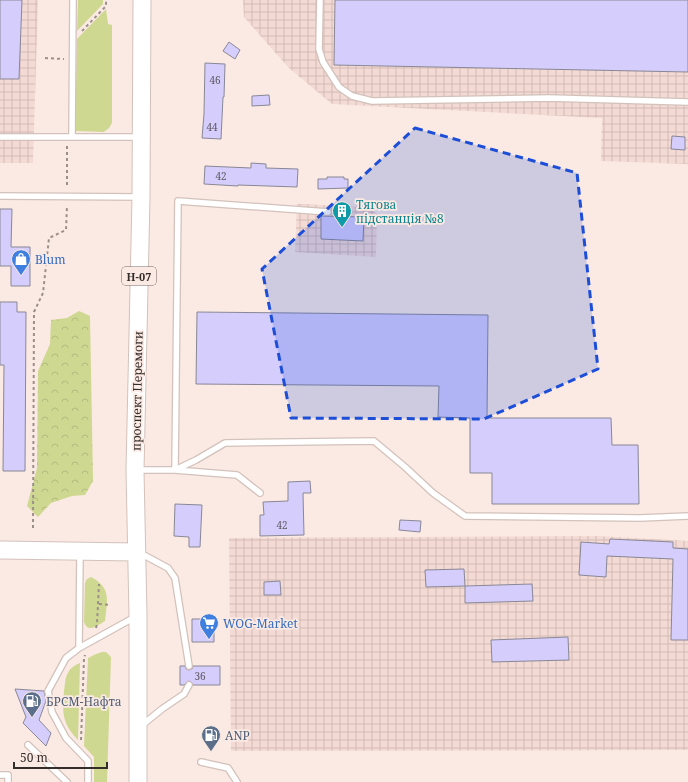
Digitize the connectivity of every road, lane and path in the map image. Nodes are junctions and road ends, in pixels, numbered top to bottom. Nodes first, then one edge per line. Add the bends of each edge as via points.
1 (73, 0) edge
2 (106, 0) edge
3 (142, 0) edge
4 (320, 0) edge
5 (73, 40) junction
6 (45, 58) dead end
7 (74, 59) junction
8 (688, 102) edge
9 (141, 136) junction
10 (0, 137) edge
11 (72, 137) junction
12 (0, 196) edge
13 (68, 197) junction
14 (141, 197) junction
15 (328, 212) dead end
16 (135, 470) junction
17 (175, 470) junction
18 (260, 493) dead end
19 (688, 516) edge
20 (33, 528) dead end
21 (0, 550) edge
22 (80, 551) junction
23 (136, 552) junction
24 (99, 584) dead end
25 (98, 604) junction
26 (111, 605) dead end
27 (138, 616) junction
28 (90, 642) junction
29 (79, 648) junction
30 (189, 666) dead end
31 (189, 685) dead end
32 (138, 729) junction
33 (28, 745) dead end
34 (80, 752) junction
35 (201, 762) dead end
36 (0, 775) edge
37 (8, 782) edge
38 (67, 782) edge
39 (88, 782) edge
40 (138, 782) edge
41 (237, 782) edge

1 - 5 lane
2 - 5 path via 106,6
3 - 9 main road, проспект Перемоги / Н-07
4 - 8 lane via 319,49 323,62 339,87 352,96 372,101 549,98
5 - 7 lane
6 - 7 path
7 - 11 lane
9 - 11 lane
9 - 14 main road, проспект Перемоги / Н-07
10 - 11 lane
11 - 13 path via 67,146
12 - 13 lane
13 - 14 lane
13 - 20 path via 66,230 49,238 43,293 34,312
14 - 16 main road, проспект Перемоги / Н-07
15 - 17 lane via 178,201
16 - 17 lane
16 - 23 main road, проспект Перемоги / Н-07
17 - 18 lane via 237,475
17 - 19 lane via 225,443 374,441 433,493 465,516
21 - 22 main road
22 - 23 main road
22 - 29 lane
23 - 27 main road, проспект Перемоги
23 - 30 lane via 168,568 175,578
24 - 25 path
25 - 26 path
25 - 28 path via 97,624
27 - 28 lane
27 - 32 main road, проспект Перемоги
28 - 29 lane
28 - 34 path via 84,659
29 - 34 lane via 66,658 48,691 52,712 66,738
31 - 32 lane via 184,694
32 - 40 main road, проспект Перемоги
33 - 38 lane
34 - 39 lane via 88,761
35 - 41 lane via 228,768
36 - 37 lane via 8,775

